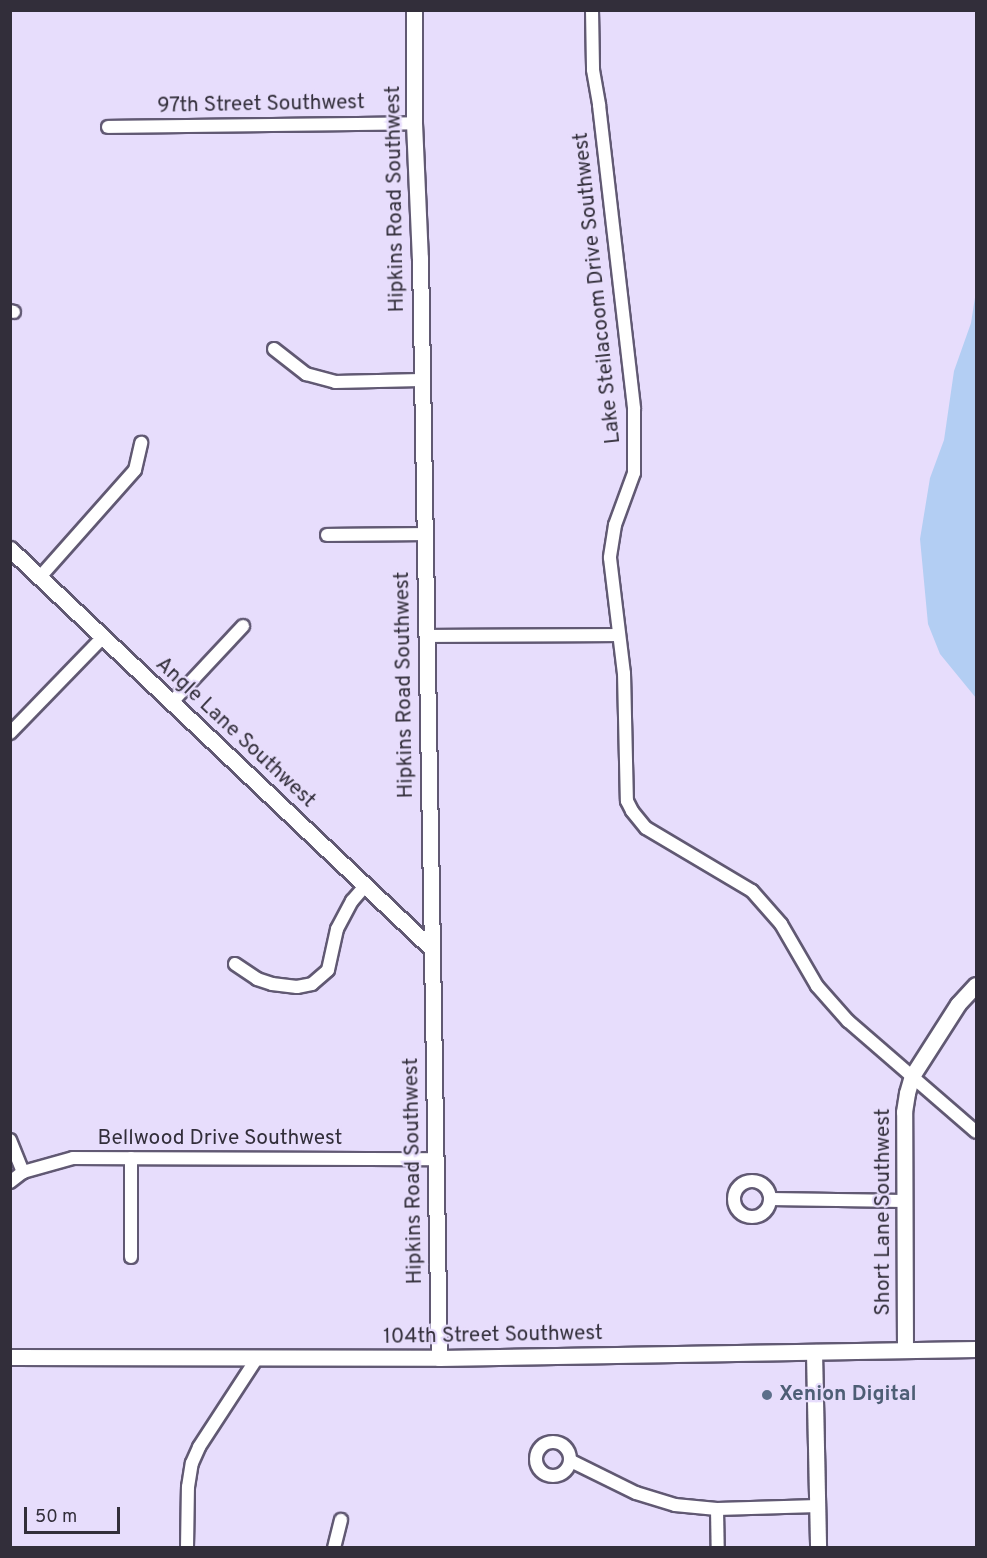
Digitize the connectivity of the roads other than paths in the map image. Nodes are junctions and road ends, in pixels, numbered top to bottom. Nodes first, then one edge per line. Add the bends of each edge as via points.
1 (414, 10) edge
2 (592, 10) edge
3 (414, 123) junction
4 (108, 127) dead end
5 (274, 349) dead end
6 (421, 380) junction
7 (141, 443) dead end
8 (424, 534) junction
9 (327, 535) dead end
10 (10, 549) edge
11 (40, 577) junction
12 (243, 626) dead end
13 (619, 635) junction
14 (426, 636) junction
15 (103, 637) junction
16 (172, 702) junction
17 (10, 733) edge
18 (366, 885) junction
19 (430, 947) junction
20 (235, 964) dead end
21 (976, 985) edge
22 (912, 1076) junction
23 (976, 1132) edge
24 (10, 1140) edge
25 (131, 1158) junction
26 (436, 1159) junction
27 (23, 1172) junction
28 (10, 1182) edge
29 (770, 1199) dead end
30 (904, 1201) junction
31 (132, 1257) dead end
32 (905, 1349) junction
33 (976, 1349) edge
34 (814, 1352) junction
35 (10, 1357) edge
36 (257, 1358) junction
37 (439, 1358) junction
38 (571, 1461) dead end
39 (818, 1506) junction
40 (717, 1509) junction
41 (341, 1520) dead end
42 (187, 1548) edge
43 (334, 1548) edge
44 (718, 1548) edge
45 (818, 1548) edge

1 - 3 street, Hipkins Road Southwest
2 - 13 street, Lake Steilacoom Drive Southwest via 593,70 634,409 634,473 615,525 610,558
3 - 4 street, 97th Street Southwest
3 - 6 street, Hipkins Road Southwest
5 - 6 street via 306,374 335,382
6 - 8 street, Hipkins Road Southwest
7 - 11 street via 135,470
8 - 9 street
8 - 14 street, Hipkins Road Southwest
10 - 11 street, Angle Lane Southwest
11 - 15 street, Angle Lane Southwest
12 - 16 street
13 - 14 street
13 - 22 street, Lake Steilacoom Drive Southwest via 624,674 627,801 632,811 646,828 752,891 782,924 817,986 848,1021
14 - 19 street, Hipkins Road Southwest
15 - 16 street, Angle Lane Southwest
15 - 17 street
16 - 18 street, Angle Lane Southwest
18 - 19 street, Angle Lane Southwest
18 - 20 street via 337,929 328,970 312,984 272,984
19 - 26 street, Hipkins Road Southwest
21 - 22 street via 958,1004
22 - 23 street, Lake Steilacoom Drive Southwest
22 - 30 street, Short Lane Southwest via 904,1112
24 - 27 street
25 - 26 street, Bellwood Drive Southwest
25 - 27 street, Bellwood Drive Southwest via 73,1158
25 - 31 street
26 - 37 street, Hipkins Road Southwest
27 - 28 street, Bellwood Drive Southwest
29 - 30 street
30 - 32 street, Short Lane Southwest
32 - 33 street, 104th Street Southwest
32 - 34 street, 104th Street Southwest
34 - 37 street, 104th Street Southwest
34 - 39 street
35 - 36 street, 104th Street Southwest
36 - 37 street, 104th Street Southwest
36 - 42 street via 192,1463
38 - 40 street via 657,1501
39 - 40 street
39 - 45 street
40 - 44 street
41 - 43 street

